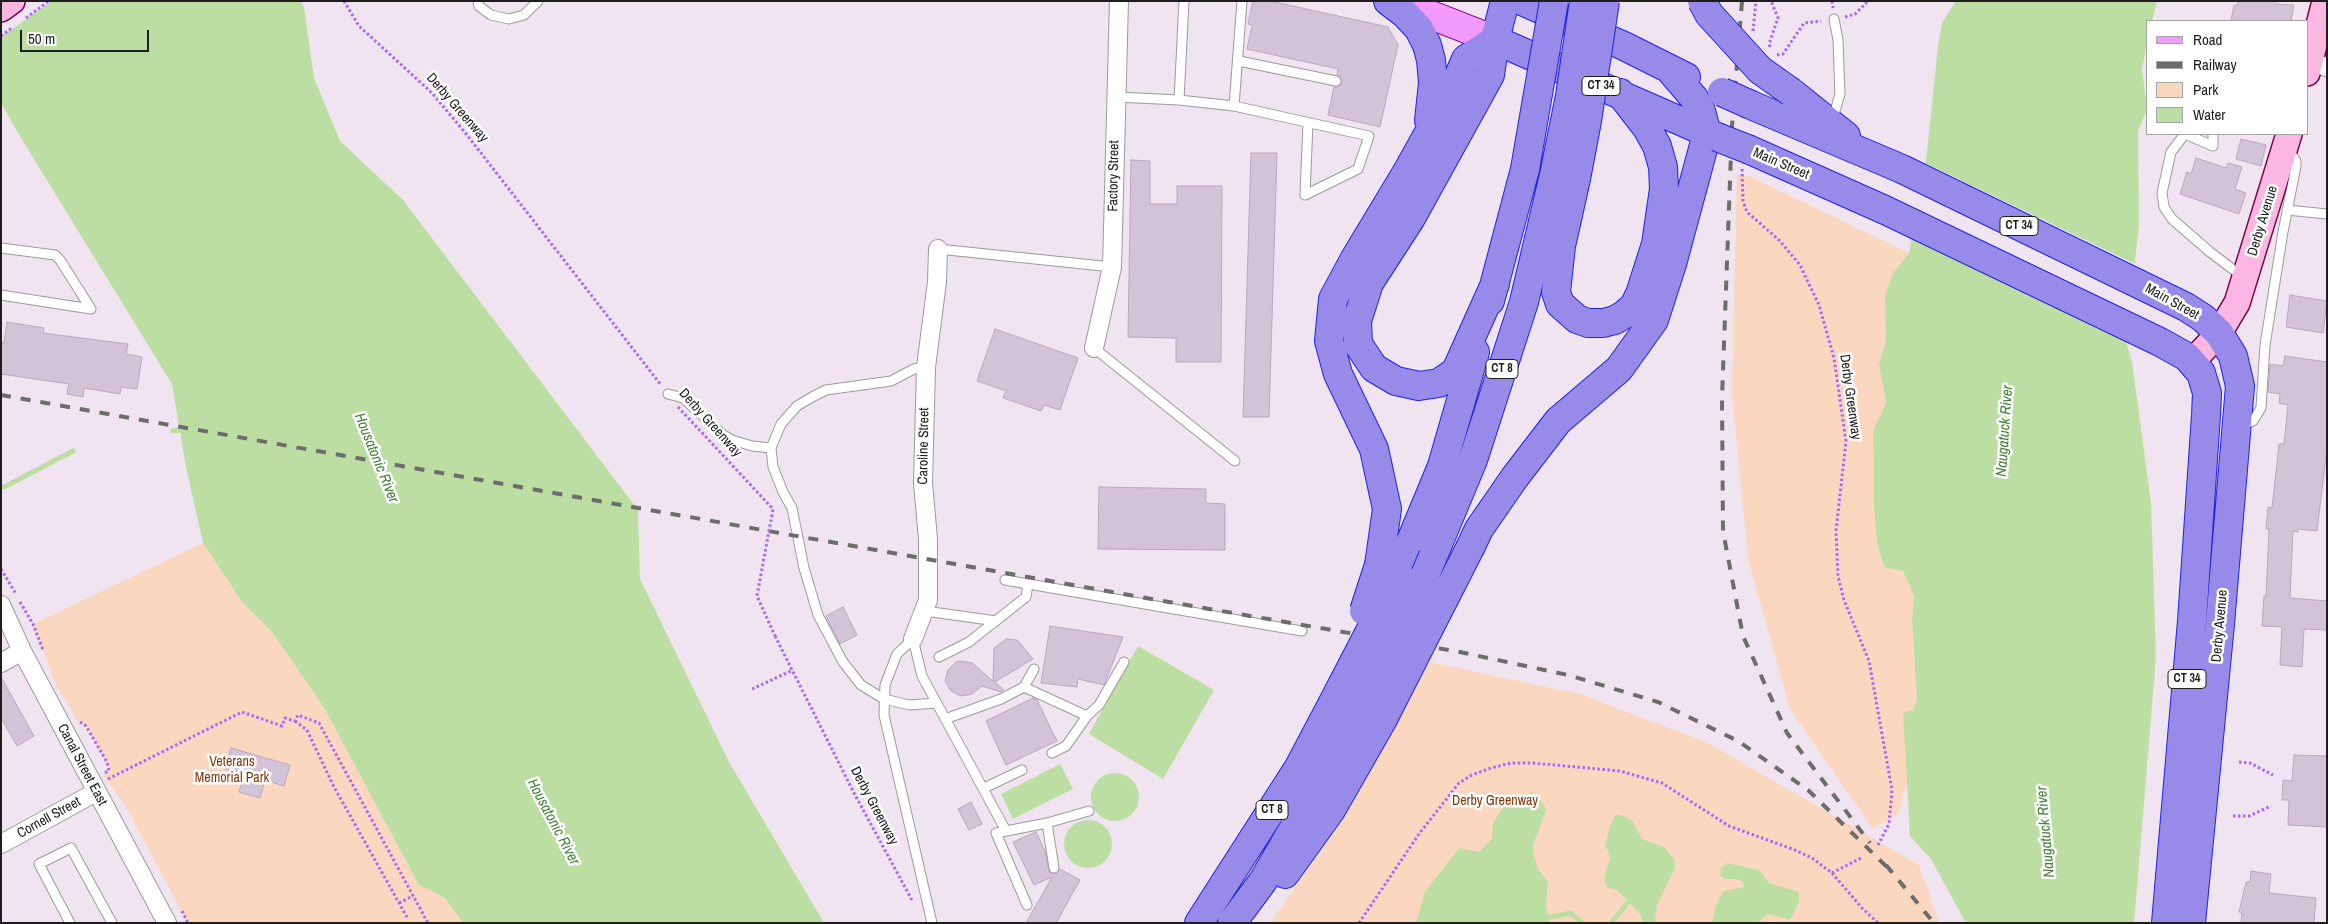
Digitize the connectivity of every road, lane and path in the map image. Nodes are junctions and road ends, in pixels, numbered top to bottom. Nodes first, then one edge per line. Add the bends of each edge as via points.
1 (12, 1) edge
2 (344, 1) edge
3 (478, 1) edge
4 (538, 1) edge
5 (1119, 1) edge
6 (1184, 1) edge
7 (1242, 1) edge
8 (1388, 1) edge
9 (1395, 1) edge
10 (1505, 1) edge
11 (1522, 1) edge
12 (1554, 1) edge
13 (1584, 1) edge
14 (1605, 1) edge
15 (1702, 1) edge
16 (1756, 1) edge
17 (1771, 1) edge
18 (1868, 1) edge
19 (2325, 1) edge
20 (1, 9) edge
21 (1834, 19) junction
22 (1752, 38) dead end
23 (1495, 40) junction
24 (1239, 61) junction
25 (2314, 67) edge
26 (1670, 70) junction
27 (1336, 81) dead end
28 (1620, 93) junction
29 (1116, 97) junction
30 (1179, 100) junction
31 (1234, 106) junction
32 (1828, 120) junction
33 (1308, 123) junction
34 (2184, 135) edge
35 (2187, 135) edge
36 (2213, 135) edge
37 (1712, 136) junction
38 (2288, 140) edge
39 (1422, 143) junction
40 (1866, 153) junction
41 (1746, 159) junction
42 (1565, 177) junction
43 (2287, 210) junction
44 (2327, 214) edge
45 (1, 248) edge
46 (938, 249) joint
47 (1112, 267) junction
48 (2245, 279) junction
49 (1494, 284) junction
50 (1, 295) edge
51 (2219, 333) junction
52 (2160, 342) joint
53 (1094, 348) joint
54 (2192, 362) junction
55 (926, 367) junction
56 (668, 394) junction
57 (2236, 427) junction
58 (772, 448) junction
59 (1235, 461) dead end
60 (1, 568) edge
61 (1388, 568) junction
62 (1005, 580) dead end
63 (1028, 584) junction
64 (1, 605) edge
65 (925, 611) junction
66 (996, 621) junction
67 (2192, 621) junction
68 (2220, 624) junction
69 (1302, 631) dead end
70 (912, 639) junction
71 (22, 651) junction
72 (939, 657) dead end
73 (46, 659) dead end
74 (1124, 662) dead end
75 (1, 663) edge
76 (1034, 669) dead end
77 (793, 670) junction
78 (1024, 687) junction
79 (752, 689) dead end
80 (884, 699) junction
81 (936, 702) junction
82 (1372, 713) junction
83 (1087, 716) junction
84 (945, 719) junction
85 (77, 720) dead end
86 (295, 721) junction
87 (1052, 753) dead end
88 (2239, 762) dead end
89 (1022, 770) dead end
90 (2273, 775) dead end
91 (984, 788) junction
92 (96, 792) junction
93 (2271, 806) dead end
94 (1089, 811) dead end
95 (2233, 816) dead end
96 (1047, 823) junction
97 (1006, 831) junction
98 (1, 844) edge
99 (1878, 844) dead end
100 (1863, 857) dead end
101 (1054, 868) dead end
102 (1832, 873) junction
103 (2181, 892) junction
104 (413, 896) junction
105 (399, 903) junction
106 (1027, 905) dead end
107 (915, 906) dead end
108 (408, 919) dead end
109 (70, 923) edge
110 (112, 923) edge
111 (167, 923) edge
112 (428, 923) edge
113 (932, 923) edge
114 (1199, 923) edge
115 (1232, 923) edge
116 (1247, 923) edge
117 (1359, 923) edge
118 (1878, 923) edge
119 (2166, 923) edge
120 (2190, 923) edge

1 - 20 main road
2 - 56 path, Derby Greenway via 359,26 432,93 467,135
3 - 4 lane via 479,6 491,15 509,19 524,15
5 - 29 street, Factory Street
6 - 30 lane
7 - 24 lane
8 - 39 highway via 1419,29 1428,45 1432,103
9 - 23 main road, Main Street / CT 34
10 - 23 highway
11 - 26 highway, Main Street / CT 34
12 - 49 highway, CT 8, bridge via 1525,169
13 - 42 highway, CT 8, bridge via 1570,96
14 - 42 highway, bridge via 1588,121
15 - 32 highway, bridge via 1760,70
16 - 22 path
17 - 21 path via 1778,18 1769,44 1776,55 1783,54 1804,23
18 - 21 path via 1855,14
19 - 25 main road
21 - 32 lane via 1840,94 1835,111
23 - 28 highway, Main Street / CT 34
23 - 39 highway via 1466,59
23 - 49 highway via 1490,75 1411,218 1369,283 1358,321 1358,344 1374,368 1396,381 1419,386 1439,384 1456,371
24 - 27 lane
24 - 31 lane
26 - 37 highway via 1694,98
26 - 40 highway, Main Street / CT 34, bridge
28 - 37 highway, Main Street / CT 34
28 - 42 highway via 1657,146 1663,167 1664,189 1649,270 1634,306 1615,320 1588,323 1577,319 1560,304 1556,292
29 - 30 lane
29 - 47 street, Factory Street
30 - 31 lane
31 - 33 lane
32 - 40 highway
33 - 33 lane via 1306,159 1305,195 1358,168 1368,136
34 - 48 lane via 2171,152 2162,193 2164,207 2210,252
35 - 36 lane via 2213,146
37 - 41 highway, Main Street / CT 34, bridge
37 - 82 highway, bridge via 1654,320 1619,369 1558,421 1515,477 1479,530
38 - 43 lane via 2296,166
38 - 48 main road, Derby Avenue
39 - 61 highway via 1333,299 1329,341 1338,374 1374,450 1387,509
40 - 51 highway, Main Street / CT 34 via 2186,306
41 - 52 highway, Main Street / CT 34 via 1897,216
41 - 99 path, Derby Greenway via 1743,201 1748,212 1779,240 1800,265 1819,305 1834,358 1846,441 1836,531 1838,576 1844,600 1869,661 1892,790 1888,824
42 - 82 highway, CT 8, bridge via 1473,460
43 - 44 lane
43 - 57 lane via 2265,345 2261,408 2254,421
45 - 50 lane via 55,255 91,309
46 - 47 lane
46 - 55 street, Caroline Street
47 - 53 street, Factory Street
48 - 51 main road, Derby Avenue via 2233,312
49 - 61 highway, CT 8 via 1442,466
51 - 54 main road, Derby Avenue
51 - 57 highway, Derby Avenue / CT 34 via 2233,356 2240,382
52 - 54 highway, Derby Avenue
53 - 59 lane
54 - 67 highway, Derby Avenue / CT 34 via 2202,376 2207,393
55 - 58 lane via 914,369 891,381 826,390 812,397 797,406 781,424
55 - 65 street, Caroline Street via 923,483 929,588
56 - 58 lane via 683,398 732,440
56 - 77 path, Derby Greenway, bridge via 772,509 757,596
57 - 68 highway, Derby Avenue / CT 34
58 - 80 lane via 773,467 792,508 804,568 818,615 843,662 861,685
60 - 73 path via 33,624
61 - 114 highway, CT 8, bridge via 1338,693 1299,767
62 - 63 lane
63 - 66 lane via 1026,597
63 - 69 lane
64 - 71 street, Canal Street East
65 - 66 lane
65 - 70 street, Caroline Street
66 - 72 lane via 969,642
67 - 68 highway
67 - 103 highway, Derby Avenue / CT 34
68 - 103 highway, Derby Avenue / CT 34
70 - 80 lane via 897,654 885,685
70 - 81 lane via 922,676
71 - 75 street
71 - 92 street, Canal Street East
74 - 83 lane via 1099,705
76 - 78 lane
77 - 79 path
77 - 107 path, Derby Greenway
78 - 83 lane
78 - 84 lane
80 - 81 lane via 909,705
80 - 113 lane via 887,732
81 - 84 lane
82 - 115 highway, CT 8 via 1342,745 1262,881
82 - 116 highway via 1331,810
83 - 87 lane via 1066,746
84 - 91 lane
85 - 86 path via 86,726 107,762 110,771 104,774 106,780 242,712 282,726 285,718
86 - 104 path via 298,715 319,723
86 - 105 path via 307,730
88 - 90 path via 2250,763
89 - 91 lane
91 - 97 lane
92 - 98 street, Cornell Street
92 - 111 street, Canal Street East
93 - 95 path via 2250,816
94 - 96 lane
96 - 97 lane
96 - 101 lane
97 - 106 lane via 996,833
100 - 102 path
102 - 117 path via 1795,850 1729,826 1662,783 1620,771 1511,763 1472,775 1449,794
102 - 118 path
103 - 119 highway, Derby Avenue / CT 34
103 - 120 highway, Derby Avenue / CT 34
104 - 105 path
104 - 112 path
105 - 108 path
109 - 110 lane via 38,864 72,848

